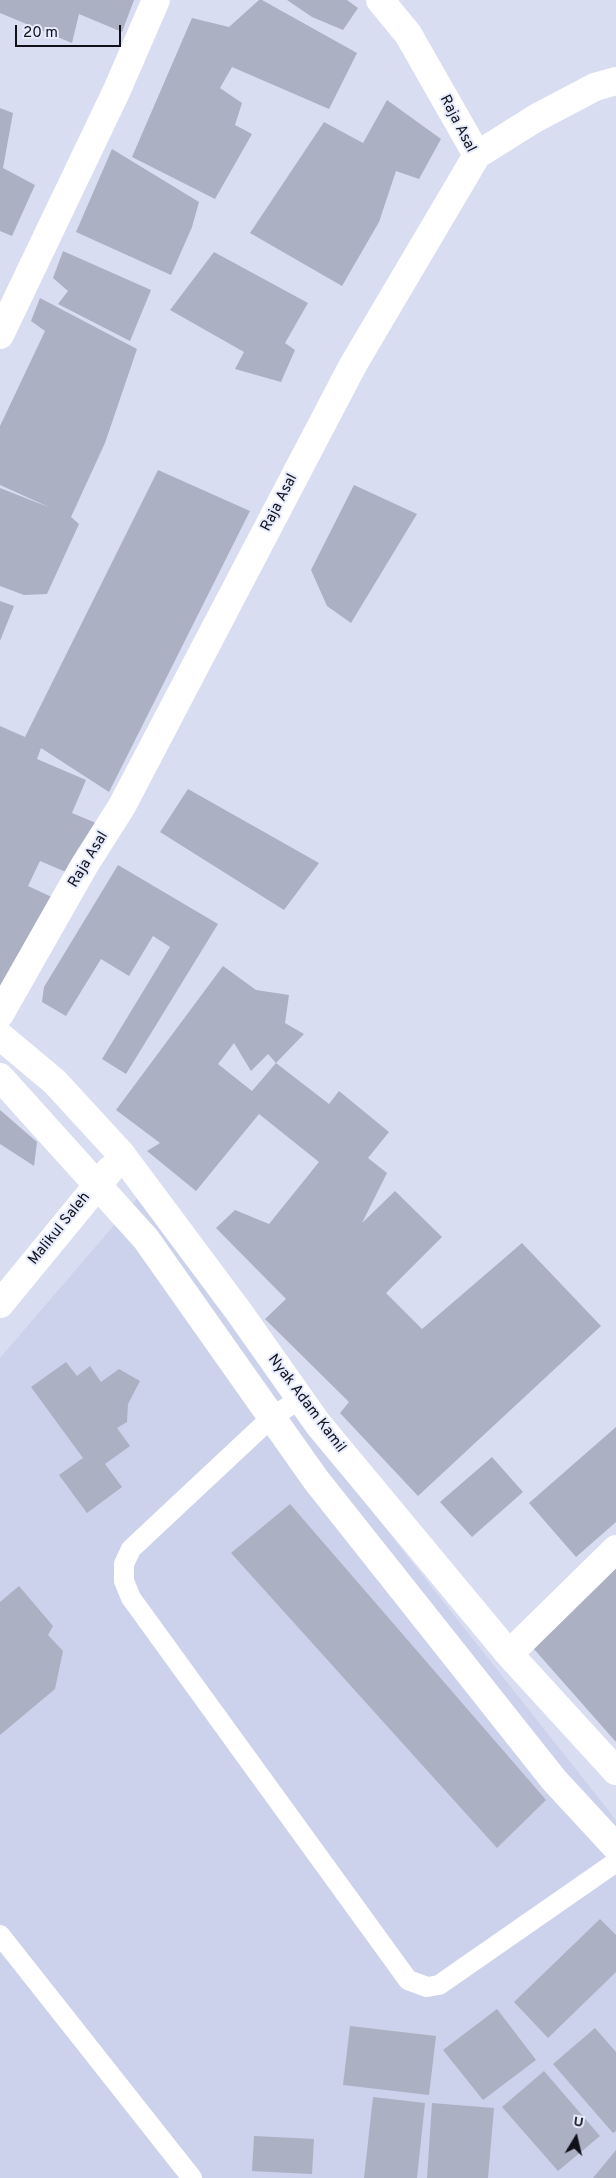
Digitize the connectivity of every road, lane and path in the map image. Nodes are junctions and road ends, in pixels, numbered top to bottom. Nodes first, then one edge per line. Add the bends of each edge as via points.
1 (156, 0) edge
2 (380, 0) edge
3 (616, 81) edge
4 (476, 155) junction
5 (0, 336) edge
6 (0, 1014) edge
7 (0, 1036) edge
8 (0, 1077) edge
9 (122, 1155) junction
10 (97, 1184) junction
11 (0, 1304) edge
12 (300, 1399) junction
13 (272, 1417) junction
14 (616, 1549) edge
15 (509, 1654) junction
16 (616, 1771) edge
17 (616, 1847) edge
18 (616, 1862) edge
19 (0, 1935) edge
20 (192, 2178) edge

1 - 5 street via 117,90
2 - 4 street, Raja Asal via 408,34
3 - 4 street via 595,87 536,118
4 - 6 street, Raja Asal via 353,365 122,806
7 - 9 street, Nyak Adam Kamil via 55,1082
8 - 10 street
9 - 10 street, Malikul Saleh
9 - 12 street, Nyak Adam Kamil
10 - 11 street, Malikul Saleh
10 - 13 street via 146,1239
12 - 13 lane
12 - 15 street, Nyak Adam Kamil
13 - 17 street via 316,1480 554,1780
13 - 18 lane via 131,1549 124,1564 124,1581 131,1598 403,1975 416,1984 427,1987 439,1985
14 - 15 street
15 - 16 street, Nyak Adam Kamil
19 - 20 lane

